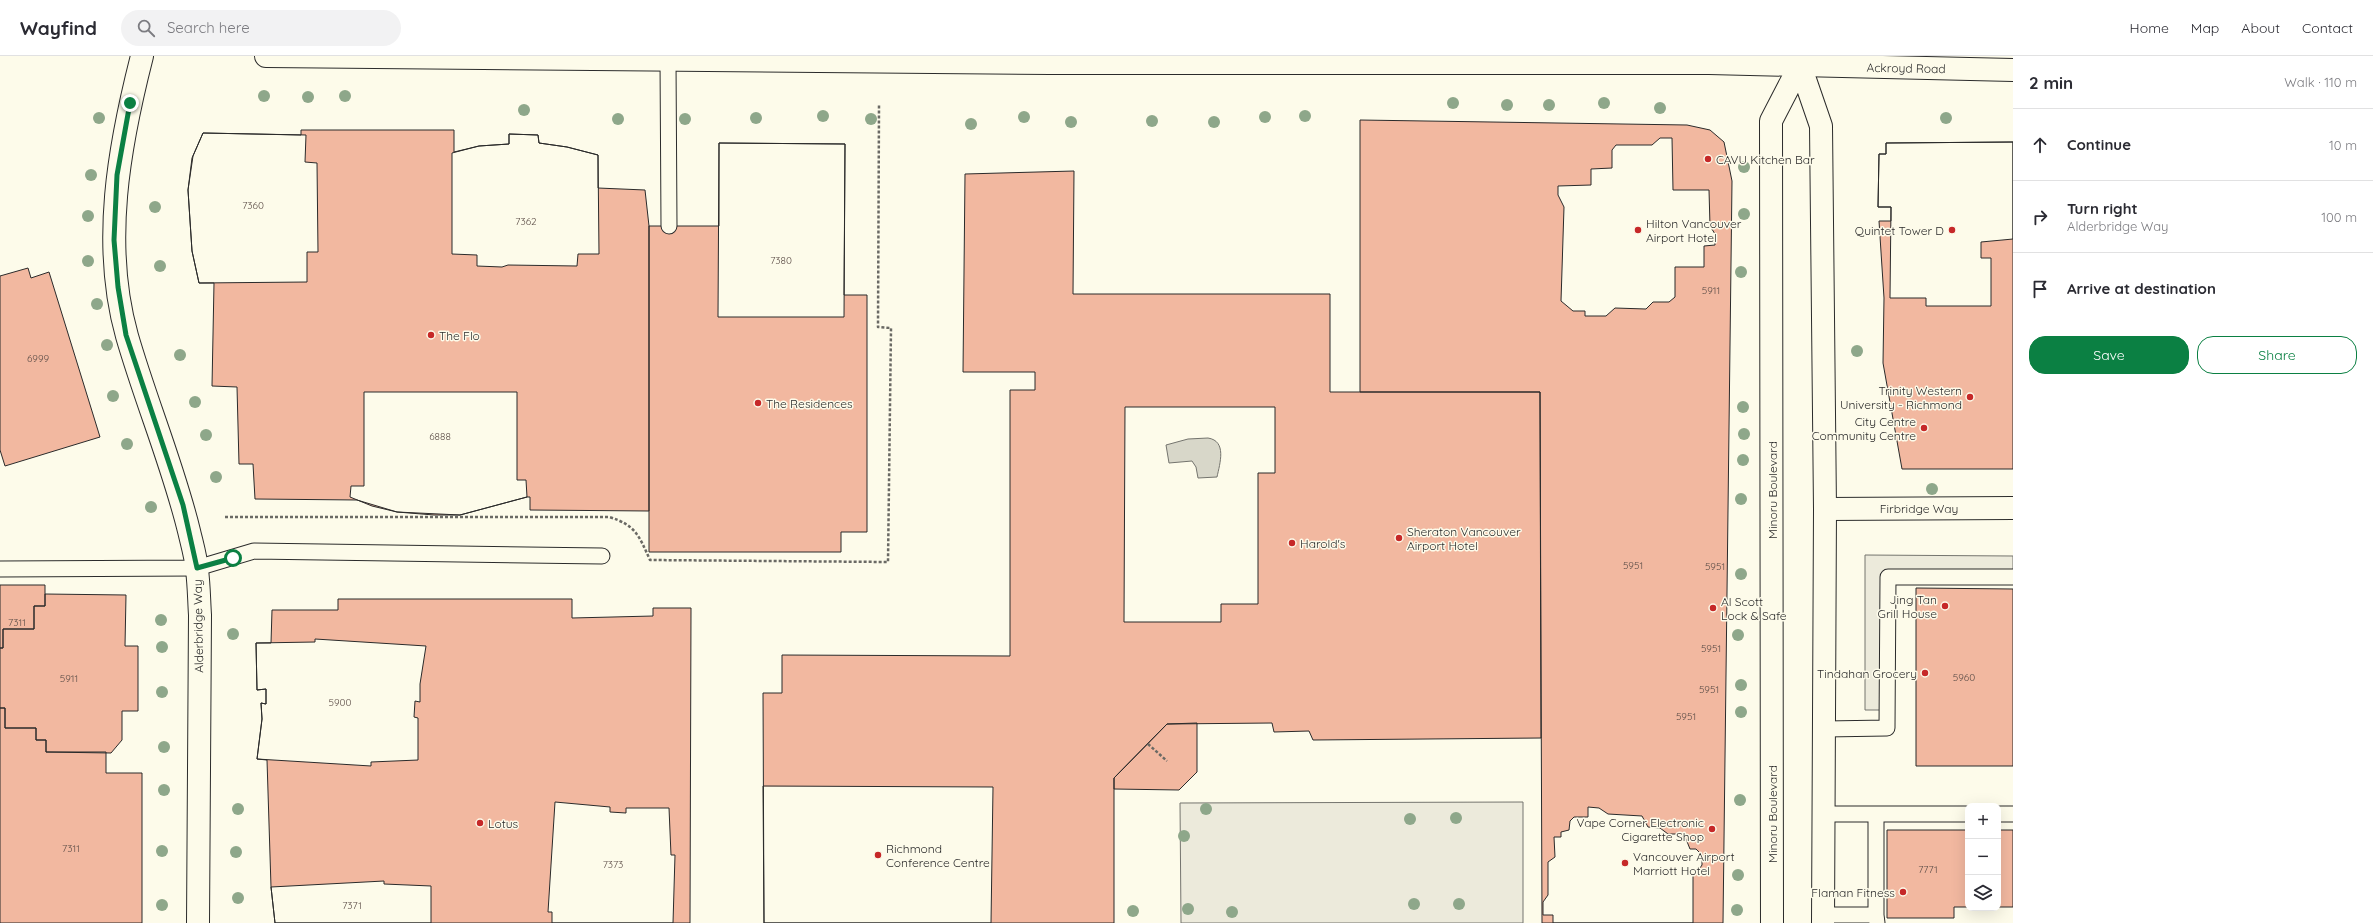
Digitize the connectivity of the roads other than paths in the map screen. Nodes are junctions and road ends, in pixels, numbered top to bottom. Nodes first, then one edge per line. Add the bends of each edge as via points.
1 (142, 56) edge
2 (266, 56) edge
3 (1051, 59) edge
4 (668, 60) junction
5 (1800, 60) edge
6 (2013, 70) edge
7 (669, 226) dead end
8 (2013, 508) edge
9 (1825, 509) junction
10 (602, 556) dead end
11 (0, 568) edge
12 (197, 568) junction
13 (2013, 576) edge
14 (1825, 729) junction
15 (1825, 814) junction
16 (1876, 814) junction
17 (1965, 814) edge
18 (2001, 814) edge
19 (2013, 814) edge
20 (1823, 919) edge
21 (1877, 919) edge
22 (198, 923) edge
23 (1772, 923) edge

1 - 12 street, Alderbridge Way via 130,103 117,175 114,240 118,287 126,335 183,505
2 - 4 street, Ackroyd Road
3 - 4 street, Ackroyd Road
3 - 5 street, Ackroyd Road
4 - 7 lane
5 - 6 street, Ackroyd Road
5 - 9 street via 1821,126
5 - 23 street, Minoru Boulevard via 1771,121
8 - 9 street, Firbridge Way
9 - 14 street
10 - 12 lane via 254,551
11 - 12 lane
12 - 22 street, Alderbridge Way via 200,615
13 - 14 lane via 1888,577 1887,728
14 - 15 street
15 - 16 lane
15 - 20 street
16 - 17 lane
16 - 21 lane
18 - 19 lane
20 - 21 lane

